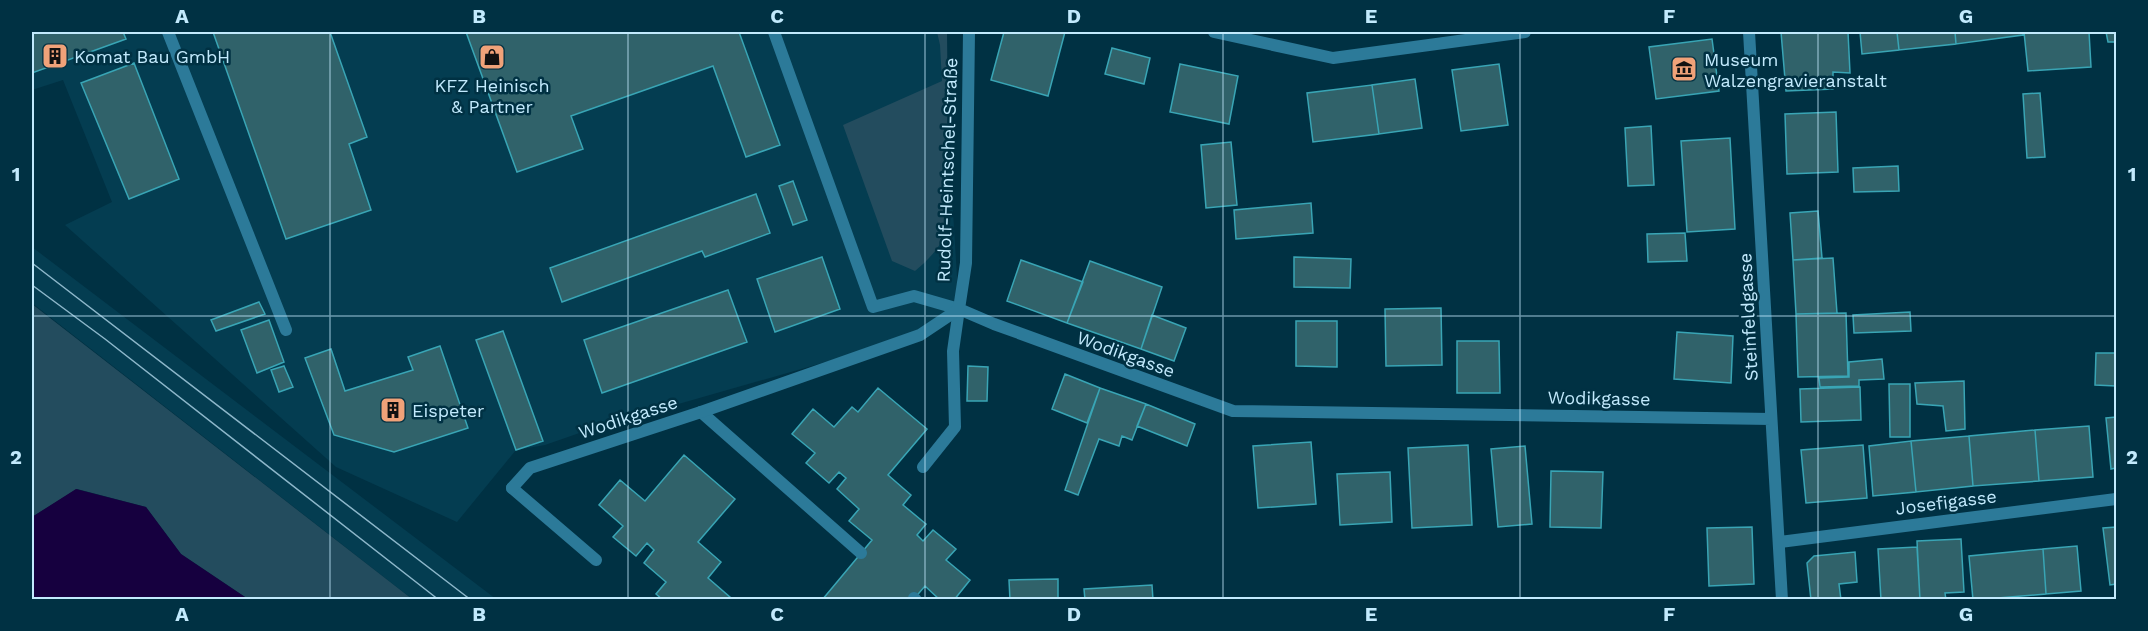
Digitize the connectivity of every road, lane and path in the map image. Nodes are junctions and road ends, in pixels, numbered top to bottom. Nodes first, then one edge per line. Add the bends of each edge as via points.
1 (168, 32) edge
2 (774, 32) edge
3 (969, 32) edge
4 (1214, 32) edge
5 (1525, 32) edge
6 (1749, 32) edge
7 (959, 309) junction
8 (286, 330) dead end
9 (701, 412) junction
10 (1772, 419) junction
11 (923, 466) dead end
12 (2116, 499) edge
13 (1780, 542) junction
14 (861, 553) dead end
15 (596, 560) dead end
16 (1782, 600) edge

1 - 8 street
2 - 7 street via 873,307 914,296
3 - 7 street, Rudolf-Heintschel-Straße via 966,262
4 - 5 street via 1333,58
6 - 10 street, Steinfeldgasse
7 - 9 street, Wodikgasse via 920,335
7 - 10 street, Wodikgasse via 1233,411
7 - 11 street, Rudolf-Heintschel-Straße via 953,351 954,427
9 - 14 street
9 - 15 street, Wodikgasse via 530,468 512,488
10 - 13 street, Steinfeldgasse
12 - 13 street, Josefigasse
13 - 16 street, Steinfeldgasse

